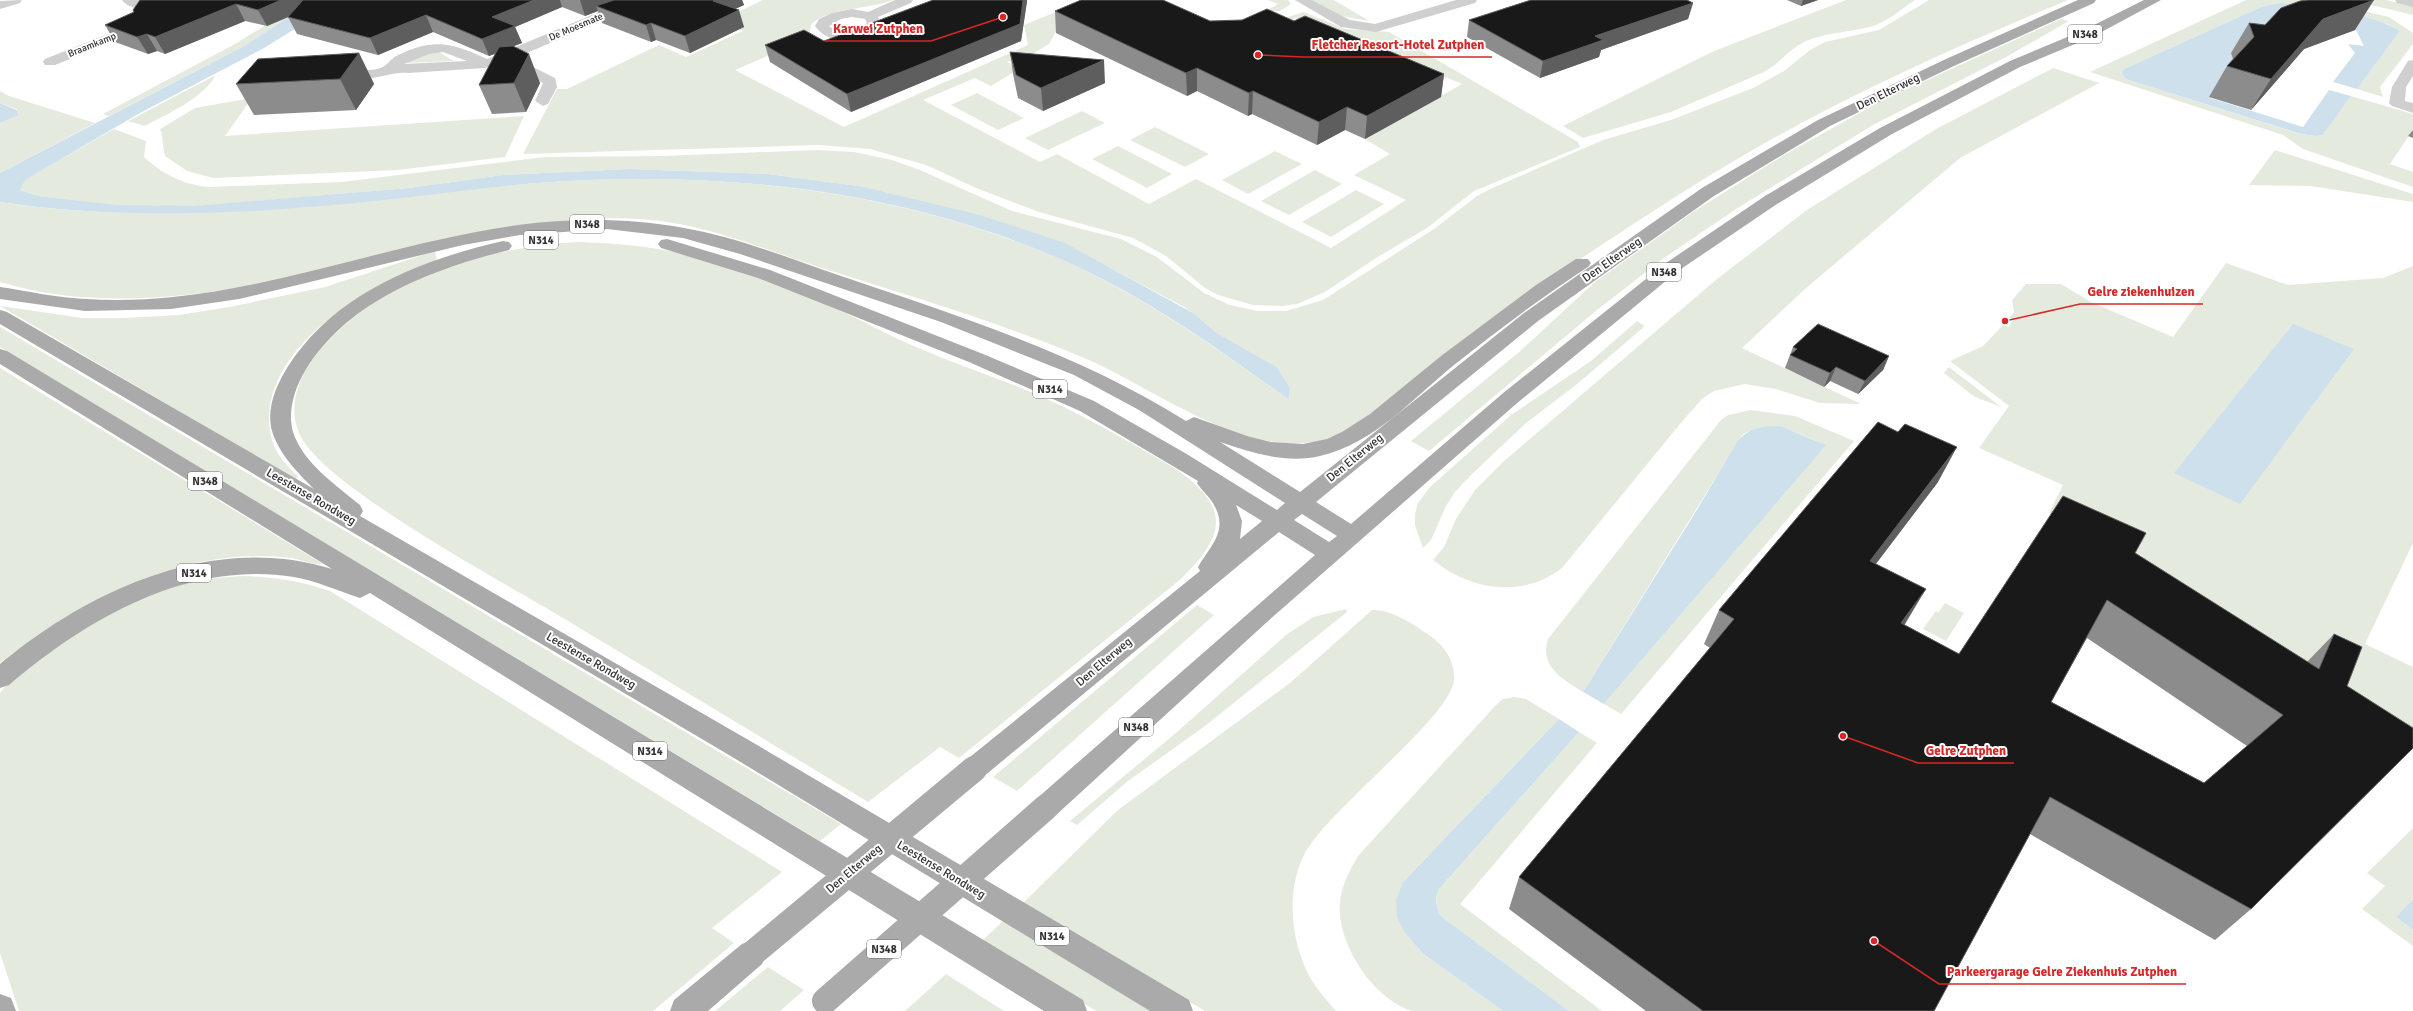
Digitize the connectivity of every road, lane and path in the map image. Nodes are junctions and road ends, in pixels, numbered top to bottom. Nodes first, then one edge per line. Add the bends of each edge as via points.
1 (15, 0) edge
2 (129, 0) edge
3 (172, 0) edge
4 (648, 0) edge
5 (906, 0) edge
6 (1302, 0) edge
7 (1470, 0) edge
8 (2089, 0) edge
9 (2154, 0) edge
10 (2402, 0) edge
11 (2413, 2) edge
12 (150, 4) junction
13 (0, 5) edge
14 (869, 16) dead end
15 (504, 58) junction
16 (50, 62) dead end
17 (485, 64) junction
18 (2413, 64) edge
19 (397, 68) junction
20 (335, 76) edge
21 (543, 101) dead end
22 (2413, 108) edge
23 (1708, 192) junction
24 (0, 293) edge
25 (0, 316) edge
26 (0, 355) edge
27 (1146, 405) junction
28 (1178, 458) junction
29 (1300, 503) junction
30 (1278, 521) junction
31 (1352, 535) junction
32 (379, 537) junction
33 (1331, 554) junction
34 (1173, 605) junction
35 (410, 607) junction
36 (0, 678) edge
37 (819, 1006) edge
38 (685, 1011) edge
39 (1072, 1011) edge
40 (1178, 1011) edge

1 - 13 street
2 - 12 street via 138,4
3 - 12 street
4 - 15 street, De Moesmate via 611,12
5 - 14 street
6 - 7 street via 1346,24 1376,28
8 - 23 main road, Den Elterweg / N348 via 1824,123
9 - 31 main road, N348 via 2015,64 1893,127 1771,200 1672,266 1588,333
10 - 11 street
12 - 16 street, Braamkamp via 139,29
15 - 17 street, De Moesmate
15 - 21 street via 550,81
17 - 19 street, De Moesmate
17 - 19 street, De Moesmate via 443,46 429,48 401,60 395,64
18 - 22 street via 2399,88 2397,103
19 - 20 street, De Moesmate via 377,74
23 - 27 main road, N348 via 1630,233 1542,289 1372,421 1335,445 1294,451 1269,450 1238,442
23 - 29 main road, Den Elterweg / N348 via 1531,317
24 - 27 main road, N348 via 85,305 116,306 171,302 246,292 494,234 555,226 625,224 676,231 716,241 948,318 1081,371
25 - 32 main road, Leestense Rondweg
26 - 35 main road, N348
27 - 29 main road, N348
28 - 30 main road, N314
28 - 32 main road, N314 via 1104,414 1044,386 764,274 660,243 604,236 565,238 526,242 478,253 400,282 340,319 305,353 284,391 283,430 290,448 305,466
28 - 34 main road, N314 via 1218,494 1227,507 1231,535 1210,567
29 - 30 main road, Den Elterweg / N348
29 - 31 main road, N348
30 - 33 main road, N314
30 - 34 main road, Den Elterweg / N348
31 - 33 main road, N348
32 - 40 main road, Leestense Rondweg / N314 via 736,746
33 - 37 main road, N348, bridge
34 - 38 main road, Den Elterweg / N314, bridge
35 - 36 main road, N314 via 334,578 283,567 243,566 206,570 168,580 91,612 45,641
35 - 39 main road, N314 via 786,834

